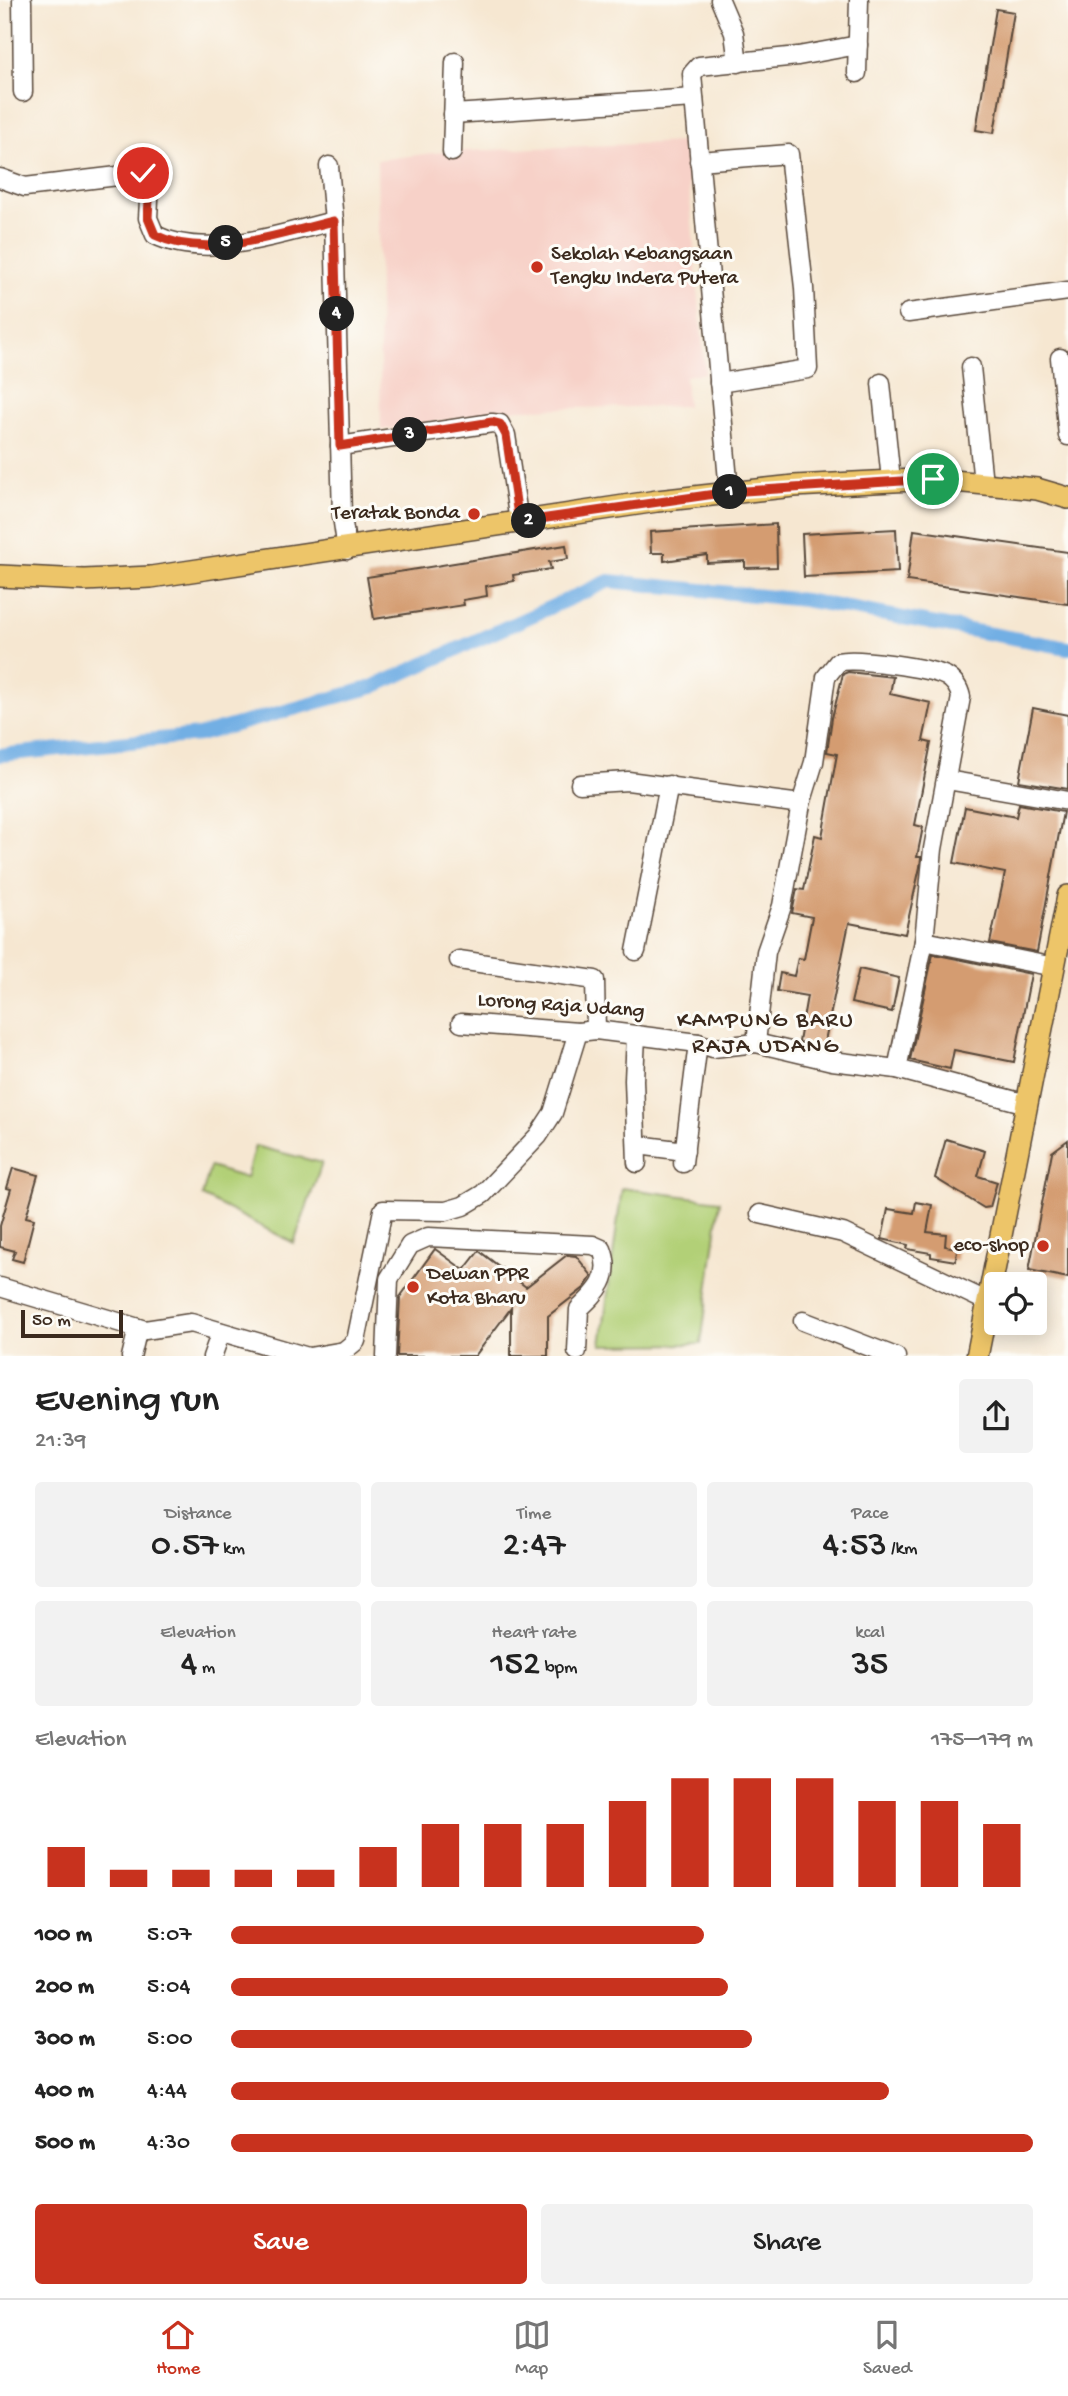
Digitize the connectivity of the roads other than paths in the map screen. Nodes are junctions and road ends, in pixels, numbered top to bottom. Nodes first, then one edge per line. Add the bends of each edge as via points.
1 (22, 0) edge
2 (720, 0) edge
3 (859, 0) edge
4 (858, 46) junction
5 (455, 62) dead end
6 (738, 62) junction
7 (857, 73) dead end
8 (23, 92) dead end
9 (694, 98) junction
10 (453, 114) junction
11 (452, 152) dead end
12 (699, 161) junction
13 (329, 166) dead end
14 (0, 178) edge
15 (334, 221) junction
16 (1068, 291) edge
17 (908, 313) dead end
18 (1060, 358) dead end
19 (971, 367) dead end
20 (719, 383) junction
21 (881, 383) dead end
22 (1068, 436) edge
23 (340, 446) junction
24 (891, 480) junction
25 (983, 483) junction
26 (1068, 488) edge
27 (1037, 489) junction
28 (729, 492) junction
29 (1068, 498) edge
30 (519, 522) junction
31 (347, 550) junction
32 (0, 576) edge
33 (947, 780) junction
34 (580, 784) dead end
35 (669, 785) junction
36 (1068, 801) edge
37 (800, 804) junction
38 (1067, 907) edge
39 (924, 941) junction
40 (635, 951) dead end
41 (459, 960) dead end
42 (1054, 967) junction
43 (461, 1023) dead end
44 (587, 1031) junction
45 (636, 1035) junction
46 (698, 1043) junction
47 (756, 1043) junction
48 (897, 1069) junction
49 (1027, 1104) junction
50 (760, 1214) dead end
51 (994, 1272) edge
52 (0, 1287) edge
53 (984, 1300) edge
54 (803, 1321) dead end
55 (984, 1322) edge
56 (138, 1328) junction
57 (221, 1332) junction
58 (350, 1354) edge
59 (580, 1355) edge
60 (131, 1356) edge
61 (212, 1356) edge
62 (308, 1356) edge
63 (386, 1356) edge
64 (896, 1356) edge
65 (977, 1356) edge

1 - 8 street
2 - 6 street via 734,33
3 - 4 street
4 - 6 street
4 - 7 street
5 - 10 street
6 - 9 street via 696,68 692,74
9 - 10 street
9 - 12 street
10 - 11 street
12 - 20 street
12 - 20 street via 789,154 804,288 808,369
13 - 15 street
14 - 15 street via 25,187 143,173 150,182 148,218 155,235 199,245 235,243
15 - 23 street
16 - 17 street
18 - 22 street
19 - 25 street
20 - 28 street
21 - 24 street
23 - 30 street via 500,424 506,435
23 - 31 street
24 - 25 main road
24 - 28 main road
25 - 27 main road
26 - 27 main road
27 - 29 main road
28 - 30 main road
30 - 31 main road
31 - 32 main road via 151,577
33 - 36 street
33 - 37 street via 961,709 954,682 945,676 849,659 838,662 826,677 814,762
33 - 39 street via 933,849
34 - 35 street via 628,780
35 - 37 street
35 - 40 street
37 - 47 street via 782,906 766,952
38 - 42 main road
39 - 42 street
39 - 48 street
41 - 44 street via 595,979
42 - 49 main road
43 - 44 street, Lorong Raja Udang
44 - 45 street, Lorong Raja Udang
44 - 58 street via 554,1113 483,1194 446,1210 383,1210 359,1332
45 - 46 street, Lorong Raja Udang
45 - 46 street via 638,1154 684,1157
46 - 47 street, Lorong Raja Udang via 713,1048
47 - 48 street, Lorong Raja Udang via 832,1061
48 - 49 street, Lorong Raja Udang
49 - 51 main road
50 - 53 street via 843,1233
52 - 56 street
54 - 64 street
55 - 65 main road
56 - 57 street via 155,1331 191,1323
56 - 60 street
57 - 61 street
57 - 62 street
58 - 62 street
59 - 63 street via 579,1309 600,1289 602,1250 593,1245 422,1238 410,1245 389,1279

